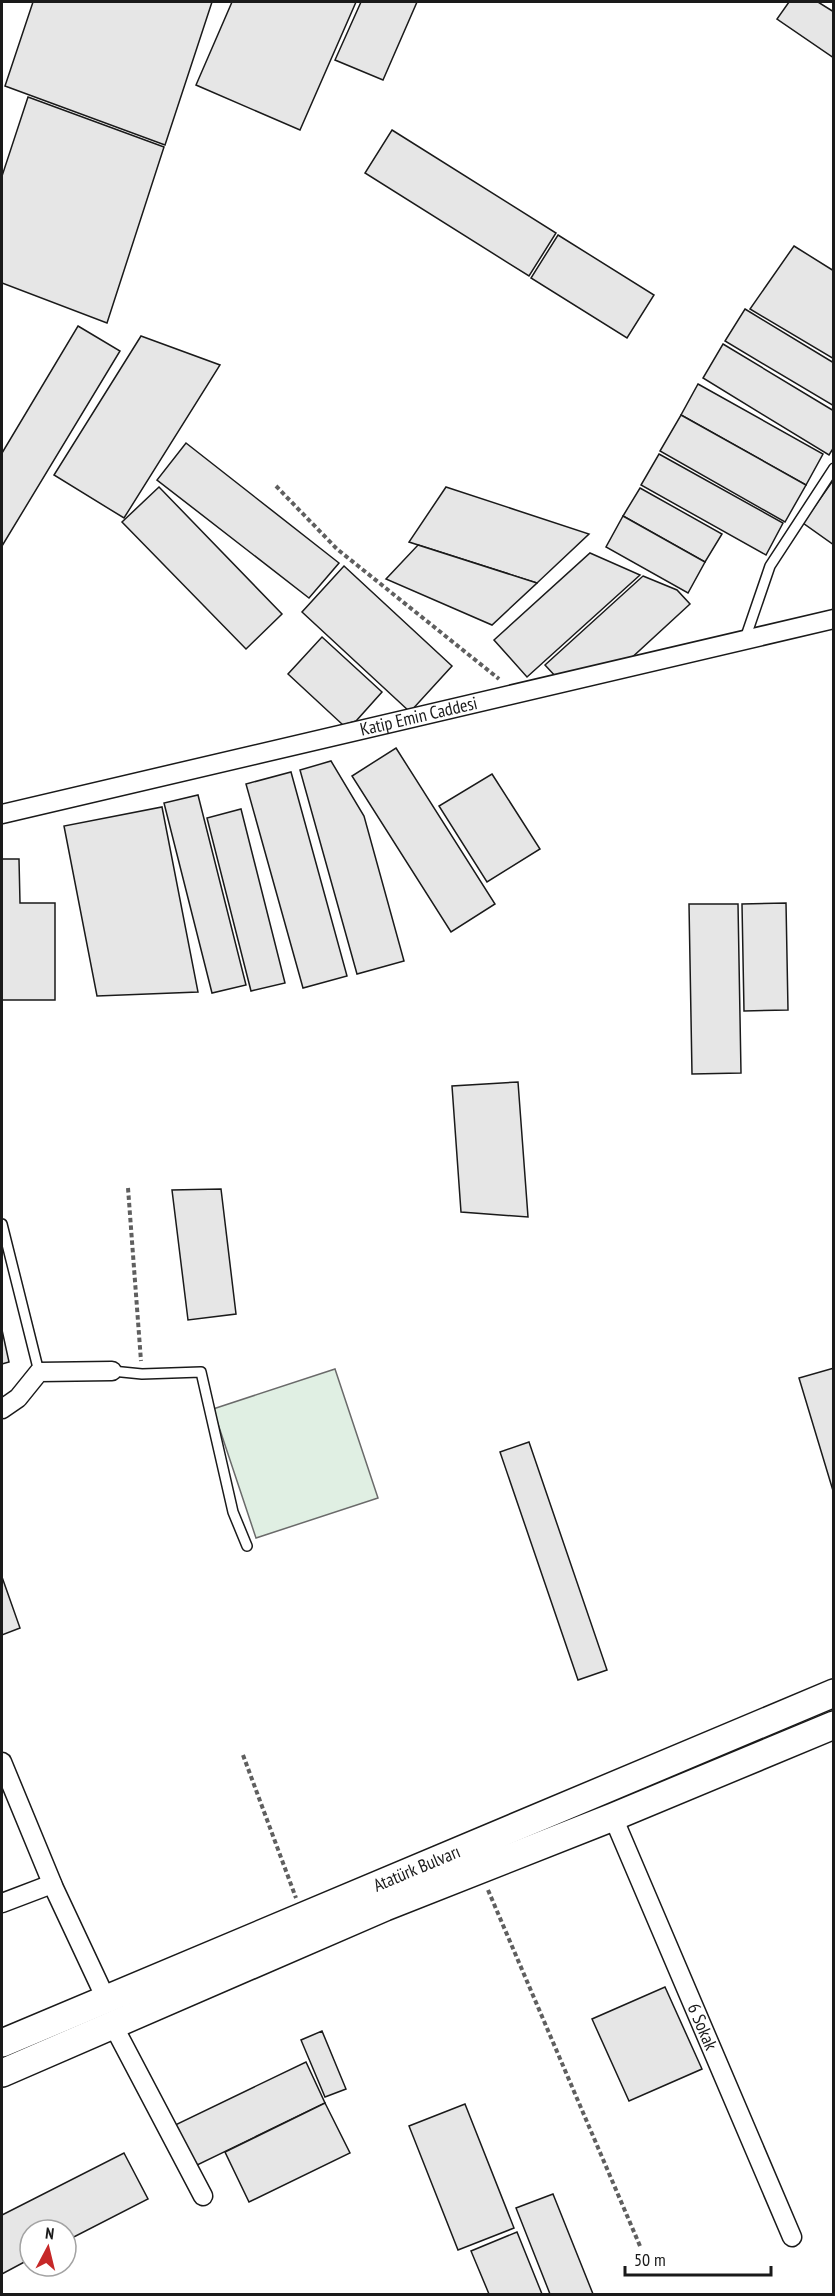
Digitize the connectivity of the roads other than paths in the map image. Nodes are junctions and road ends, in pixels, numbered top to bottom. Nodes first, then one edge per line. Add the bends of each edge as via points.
1 (834, 468) edge
2 (834, 619) edge
3 (745, 639) junction
4 (2, 814) edge
5 (2, 1224) edge
6 (112, 1371) joint
7 (39, 1372) junction
8 (2, 1408) edge
9 (247, 1546) dead end
10 (834, 1694) edge
11 (834, 1725) edge
12 (2, 1762) edge
13 (613, 1816) junction
14 (52, 1884) junction
15 (2, 1903) edge
16 (106, 1999) junction
17 (113, 2025) junction
18 (2, 2043) edge
19 (2, 2073) edge
20 (203, 2196) dead end
21 (792, 2237) dead end

1 - 3 lane via 770,566
2 - 3 street, Katip Emin Caddesi
3 - 4 street, Katip Emin Caddesi
5 - 7 lane
6 - 7 street
6 - 9 lane via 201,1372 233,1512
7 - 8 street via 18,1398
10 - 16 main road, Atatürk Bulvarı
11 - 13 main road, Atatürk Bulvarı
12 - 14 street
13 - 17 main road, Atatürk Bulvarı via 375,1911
13 - 21 street, 6 Sokak
14 - 15 street
14 - 16 street
16 - 18 main road, Atatürk Bulvarı
17 - 19 main road, Atatürk Bulvarı
17 - 20 street

